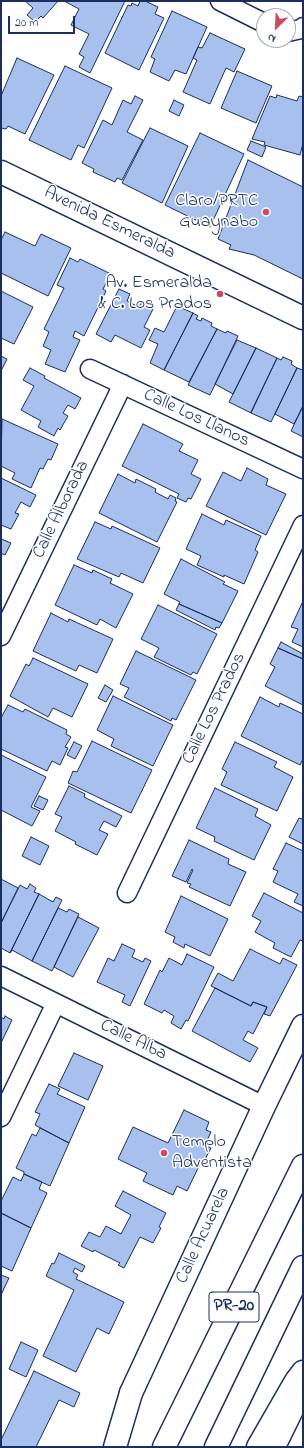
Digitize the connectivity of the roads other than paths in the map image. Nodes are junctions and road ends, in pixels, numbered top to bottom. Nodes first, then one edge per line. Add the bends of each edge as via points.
1 (220, 1) edge
2 (256, 18) edge
3 (1, 172) edge
4 (303, 318) edge
5 (90, 369) dead end
6 (123, 384) junction
7 (303, 468) edge
8 (303, 525) edge
9 (1, 636) edge
10 (127, 892) dead end
11 (1, 976) edge
12 (56, 1003) junction
13 (303, 1026) edge
14 (264, 1106) junction
15 (1, 1117) edge
16 (303, 1166) edge
17 (303, 1267) edge
18 (303, 1372) edge
19 (303, 1392) edge
20 (131, 1393) junction
21 (104, 1447) edge
22 (115, 1447) edge
23 (164, 1447) edge
24 (216, 1447) edge
25 (258, 1447) edge
26 (276, 1447) edge

1 - 2 street
3 - 4 main road, Avenida Esmeralda
5 - 6 street, Calle Los Llanos
6 - 7 street, Calle Los Llanos
6 - 9 street, Calle Alborada
8 - 10 street, Calle Los Prados
11 - 12 street, Calle Alba
12 - 14 street, Calle Alba
12 - 15 street
13 - 14 main road, Calle Acuarela
14 - 20 main road, Calle Acuarela
16 - 23 main road, PR-20
17 - 24 main road, PR-20
18 - 25 main road
19 - 26 street
20 - 21 street, Calle Acuarela
20 - 22 main road

